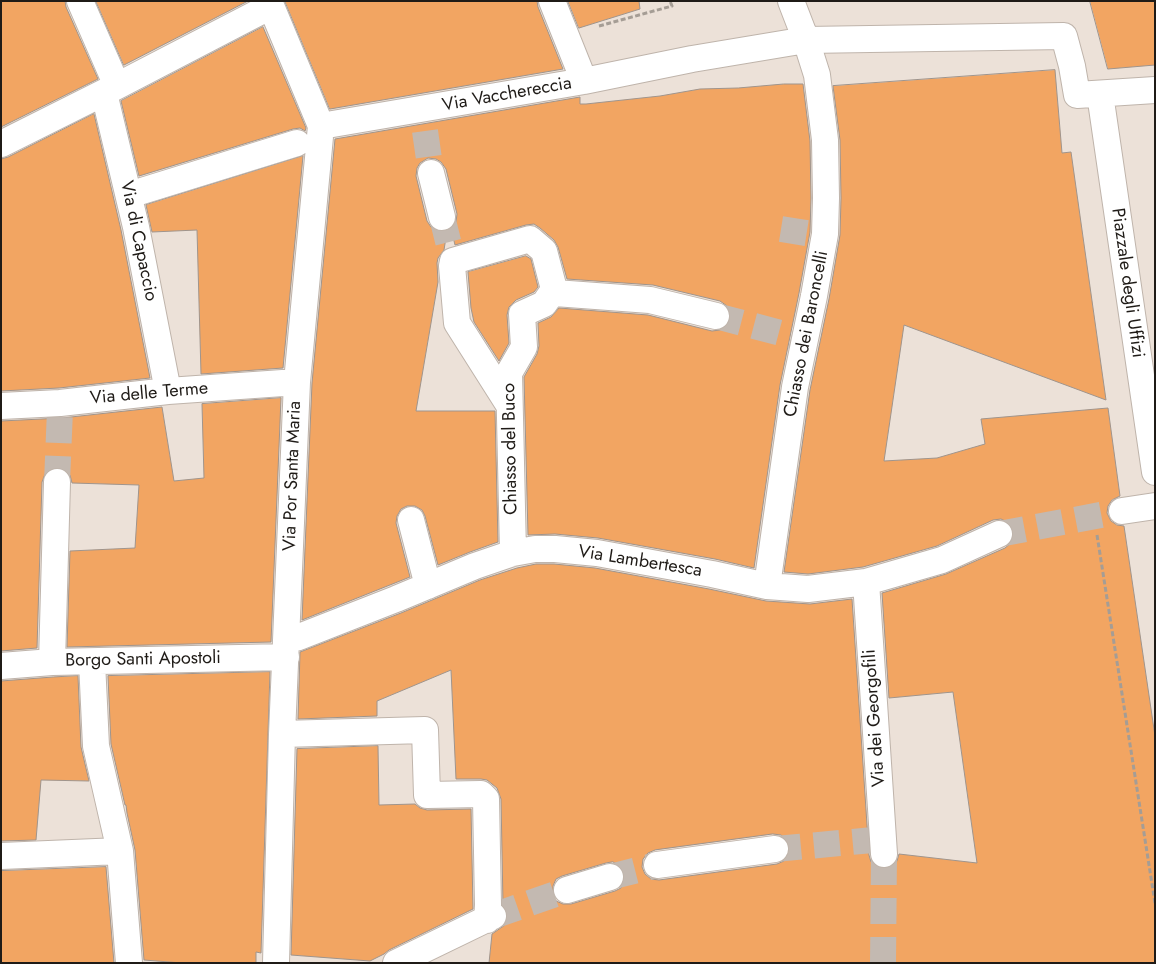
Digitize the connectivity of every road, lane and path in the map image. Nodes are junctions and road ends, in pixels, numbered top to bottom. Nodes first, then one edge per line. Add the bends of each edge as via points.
1 (80, 1) edge
2 (552, 1) edge
3 (791, 1) edge
4 (270, 4) edge
5 (806, 40) junction
6 (584, 82) junction
7 (111, 89) junction
8 (1155, 90) edge
9 (1108, 93) junction
10 (321, 126) junction
11 (297, 143) dead end
12 (1, 144) edge
13 (431, 173) tunnel mouth
14 (129, 195) junction
15 (442, 218) tunnel mouth
16 (555, 293) junction
17 (716, 316) tunnel mouth
18 (297, 382) junction
19 (152, 396) junction
20 (1, 406) edge
21 (509, 406) junction
22 (1155, 472) edge
23 (57, 482) tunnel mouth
24 (1155, 506) edge
25 (1122, 511) tunnel mouth
26 (411, 520) dead end
27 (1096, 526) dead end
28 (999, 534) tunnel mouth
29 (513, 553) junction
30 (866, 582) junction
31 (428, 586) junction
32 (767, 586) junction
33 (286, 649) junction
34 (52, 662) junction
35 (92, 662) junction
36 (1, 666) edge
37 (282, 734) junction
38 (880, 845) tunnel mouth
39 (775, 849) tunnel mouth
40 (120, 851) junction
41 (1, 856) edge
42 (657, 865) tunnel mouth
43 (610, 877) tunnel mouth
44 (567, 890) tunnel mouth
45 (1155, 903) edge
46 (129, 963) edge
47 (276, 963) edge
48 (396, 963) edge

1 - 7 street, Via di Capaccio
2 - 6 street
3 - 5 street, Chiasso dei Baroncelli
4 - 7 street
4 - 10 street, Via Por Santa Maria
5 - 6 street, Via Vacchereccia via 692,59
5 - 9 street, Via Vacchereccia via 1064,36 1077,95
5 - 32 street, Chiasso dei Baroncelli via 817,75 825,140 825,234 814,296 801,337
6 - 10 street, Via Vacchereccia via 423,120
7 - 12 street
7 - 14 street, Via di Capaccio
8 - 9 street
9 - 22 street, Piazzale degli Uffizi
10 - 18 street, Via Por Santa Maria
11 - 14 street
13 - 15 street
14 - 19 street, Via di Capaccio via 136,227
16 - 17 street via 650,300
16 - 21 street, Chiasso del Buco via 544,304 522,314 524,346 509,373
16 - 21 street via 544,251 530,239 453,261 457,323
18 - 19 street, Via delle Terme
18 - 33 street, Via Por Santa Maria
19 - 20 street, Via delle Terme via 60,406
21 - 29 street, Chiasso del Buco
23 - 34 street
24 - 25 street
26 - 31 street
27 - 45 path
28 - 30 street, Via Lambertesca via 942,560
29 - 31 street, Via Lambertesca
29 - 32 street, Via Lambertesca via 555,549 597,553
30 - 32 street, Via Lambertesca via 808,589
30 - 38 street, Via dei Georgofili
31 - 33 street, Via Lambertesca via 299,637
33 - 35 street, Borgo Santi Apostoli
33 - 37 street, Via Por Santa Maria
34 - 35 street, Borgo Santi Apostoli
34 - 36 street, Borgo Santi Apostoli
35 - 40 street via 96,746
37 - 47 street, Via Por Santa Maria
37 - 48 street via 425,730 427,795 481,794 486,798 489,914
39 - 42 street
40 - 41 street
40 - 46 street
43 - 44 street

